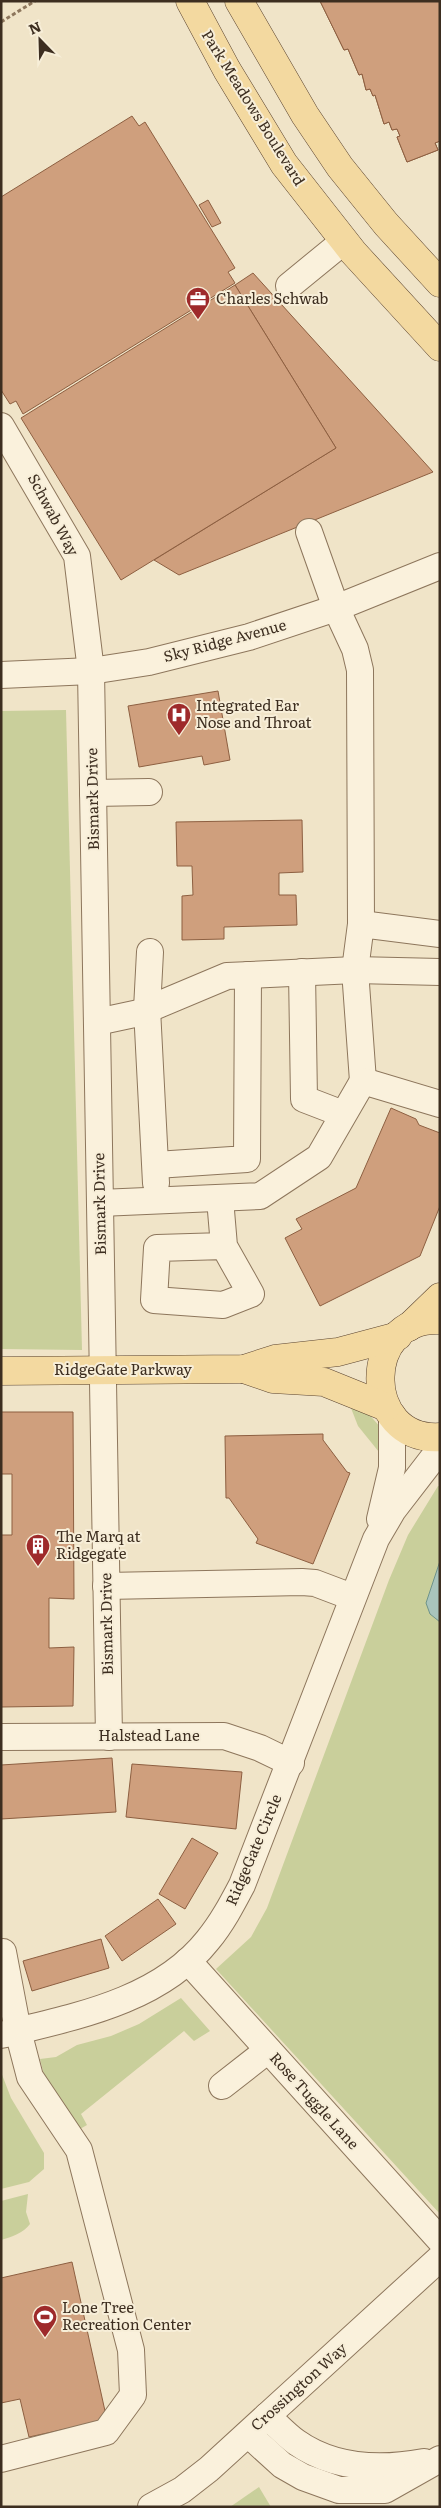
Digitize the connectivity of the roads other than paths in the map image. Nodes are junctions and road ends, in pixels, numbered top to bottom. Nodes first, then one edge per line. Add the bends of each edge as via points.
1 (190, 1) edge
2 (239, 1) edge
3 (344, 241) junction
4 (440, 283) edge
5 (289, 286) dead end
6 (440, 347) edge
7 (1, 426) edge
8 (309, 532) dead end
9 (440, 566) edge
10 (336, 608) junction
11 (91, 670) junction
12 (1, 675) edge
13 (149, 792) dead end
14 (93, 793) junction
15 (361, 924) junction
16 (440, 934) edge
17 (150, 952) dead end
18 (355, 970) junction
19 (302, 972) junction
20 (440, 972) edge
21 (248, 975) junction
22 (148, 1009) junction
23 (96, 1022) junction
24 (363, 1080) junction
25 (440, 1104) edge
26 (343, 1114) junction
27 (156, 1165) junction
28 (220, 1199) junction
29 (158, 1201) junction
30 (100, 1203) junction
31 (224, 1246) dead end
32 (440, 1297) edge
33 (440, 1320) edge
34 (403, 1331) junction
35 (244, 1369) junction
36 (102, 1370) junction
37 (1, 1371) edge
38 (389, 1411) junction
39 (440, 1437) edge
40 (440, 1449) edge
41 (376, 1540) junction
42 (106, 1586) junction
43 (352, 1597) junction
44 (1, 1737) edge
45 (109, 1737) junction
46 (291, 1763) junction
47 (3, 1952) dead end
48 (188, 1961) junction
49 (10, 2033) edge
50 (268, 2050) junction
51 (222, 2086) dead end
52 (440, 2240) edge
53 (440, 2258) edge
54 (268, 2416) junction
55 (248, 2434) junction
56 (1, 2459) edge
57 (440, 2459) edge
58 (151, 2507) edge

1 - 3 main road, Park Meadows Boulevard via 284,164
2 - 4 main road via 305,115 340,167
3 - 5 street
3 - 6 main road, Park Meadows Boulevard
7 - 11 street, Schwab Way via 49,484 77,556
8 - 10 street
9 - 10 street, Sky Ridge Avenue
10 - 11 street, Sky Ridge Avenue via 249,637 149,662
10 - 15 street via 355,649 360,670
11 - 12 street, Sky Ridge Avenue
11 - 14 street, Bismark Drive
13 - 14 street
14 - 23 street, Bismark Drive
15 - 16 street
15 - 18 street
17 - 22 street
18 - 19 street
18 - 20 street
18 - 24 street
19 - 21 street
19 - 26 street via 304,1099
21 - 22 street via 227,976
21 - 27 street via 247,1159
22 - 23 street
22 - 27 street
23 - 30 street, Bismark Drive
24 - 25 street
24 - 26 street
26 - 28 street via 319,1156 260,1196
27 - 29 street
28 - 29 street
28 - 31 street
29 - 30 street
30 - 36 street, Bismark Drive
32 - 34 main road
33 - 34 main road, RidgeGate Parkway via 422,1322
34 - 35 main road, RidgeGate Parkway via 338,1352 275,1359
34 - 38 main road via 388,1346 379,1372 379,1386
35 - 36 main road, RidgeGate Parkway
35 - 38 main road, RidgeGate Parkway via 273,1379 324,1382
36 - 37 main road, RidgeGate Parkway
36 - 42 street, Bismark Drive
38 - 39 main road, RidgeGate Parkway via 410,1431
38 - 41 street, RidgeGate Circle via 392,1468
40 - 41 street, RidgeGate Circle via 393,1510
41 - 43 street, RidgeGate Circle
42 - 43 street via 302,1582 315,1583
42 - 45 street, Bismark Drive
43 - 46 street, RidgeGate Circle
44 - 45 street, Halstead Lane
45 - 46 street, Halstead Lane via 224,1736
46 - 48 street, RidgeGate Circle via 242,1886 223,1920
47 - 49 street
48 - 49 street, RidgeGate Circle via 145,1989 103,2008
48 - 50 street, Rose Tuggle Lane
49 - 56 street via 30,2077 79,2150 131,2350 133,2395 106,2432
50 - 51 street
50 - 52 street, Rose Tuggle Lane
53 - 54 street, Crossington Way
54 - 55 street, Crossington Way
54 - 57 street via 296,2442 343,2463 386,2467
55 - 57 street via 282,2465 303,2477 339,2490 385,2490
55 - 58 street, Crossington Way via 182,2490

